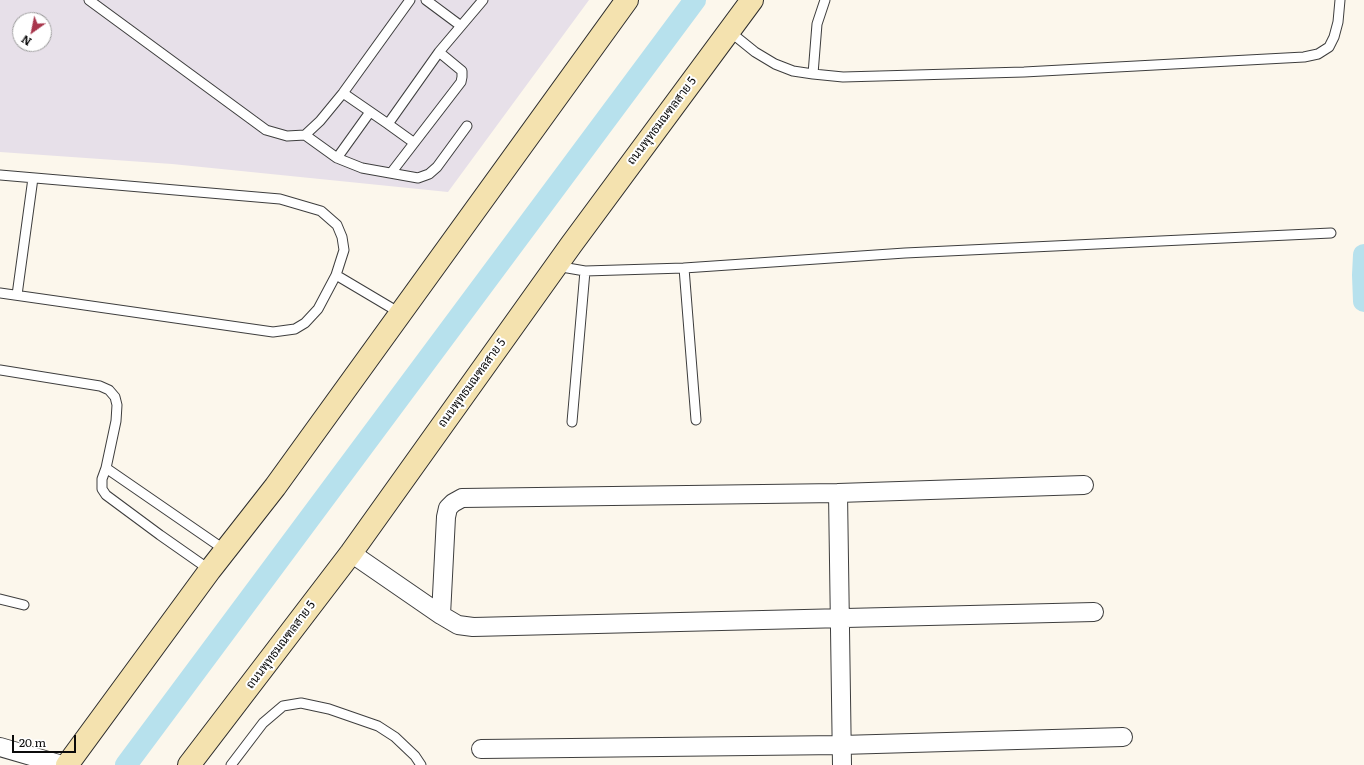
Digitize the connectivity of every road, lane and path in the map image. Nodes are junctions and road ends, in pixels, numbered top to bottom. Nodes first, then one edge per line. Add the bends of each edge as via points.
1 (89, 0) edge
2 (410, 0) edge
3 (426, 0) edge
4 (483, 0) edge
5 (627, 0) edge
6 (752, 0) edge
7 (825, 0) edge
8 (1340, 0) edge
9 (461, 26) junction
10 (729, 31) junction
11 (439, 52) junction
12 (813, 74) junction
13 (343, 93) junction
14 (370, 112) junction
15 (388, 124) junction
16 (467, 126) dead end
17 (305, 135) junction
18 (413, 142) junction
19 (337, 158) junction
20 (391, 172) junction
21 (0, 175) edge
22 (33, 178) junction
23 (1331, 233) dead end
24 (556, 266) junction
25 (684, 268) junction
26 (585, 271) junction
27 (336, 275) junction
28 (0, 292) edge
29 (17, 295) junction
30 (400, 313) junction
31 (0, 370) edge
32 (696, 420) dead end
33 (572, 422) dead end
34 (106, 468) junction
35 (1084, 485) dead end
36 (838, 493) junction
37 (226, 551) junction
38 (351, 553) junction
39 (210, 570) junction
40 (0, 599) edge
41 (24, 605) dead end
42 (1094, 612) dead end
43 (442, 616) junction
44 (840, 618) junction
45 (1123, 737) dead end
46 (841, 745) junction
47 (0, 747) edge
48 (481, 749) dead end
49 (62, 765) edge
50 (67, 765) edge
51 (189, 765) edge
52 (231, 765) edge
53 (421, 765) edge
54 (842, 765) edge

1 - 17 lane via 266,130 287,136
2 - 13 lane
3 - 9 lane
4 - 9 lane
5 - 30 main road
6 - 10 main road, ถนนพุทธมณฑลสาย 5
7 - 12 lane via 817,24
8 - 12 lane via 1338,22 1329,47 1304,58 1024,72 843,77
9 - 11 lane
10 - 12 lane via 775,64 793,71
10 - 24 main road, ถนนพุทธมณฑลสาย 5
11 - 15 lane
11 - 18 lane via 462,71 461,82
13 - 14 lane
13 - 17 lane
14 - 15 lane
14 - 19 lane
15 - 18 lane
16 - 20 lane via 429,174 418,178
17 - 19 lane
18 - 20 lane
19 - 20 lane via 362,168
21 - 22 lane
22 - 27 lane via 280,199 321,211 337,225 342,237 344,250
22 - 29 lane
23 - 25 lane via 905,253
24 - 26 lane
24 - 38 main road, ถนนพุทธมณฑลสาย 5
25 - 26 lane
25 - 32 lane
26 - 33 lane
27 - 29 lane via 318,309 305,323 295,329 273,332
27 - 30 lane
28 - 29 lane
30 - 37 main road
31 - 34 lane via 100,386 109,390 117,405
34 - 37 lane
34 - 39 lane via 102,489 106,495
35 - 36 street
36 - 43 street via 462,498 448,508 446,517
36 - 44 street
37 - 39 main road
38 - 43 street
38 - 51 main road, ถนนพุทธมณฑลสาย 5
39 - 50 main road
40 - 41 lane
42 - 44 street
43 - 44 street via 458,625 490,628
44 - 46 street
45 - 46 street
46 - 48 street
46 - 54 street
47 - 49 street
52 - 53 lane via 263,723 284,706 300,703 329,709 378,726 395,737

